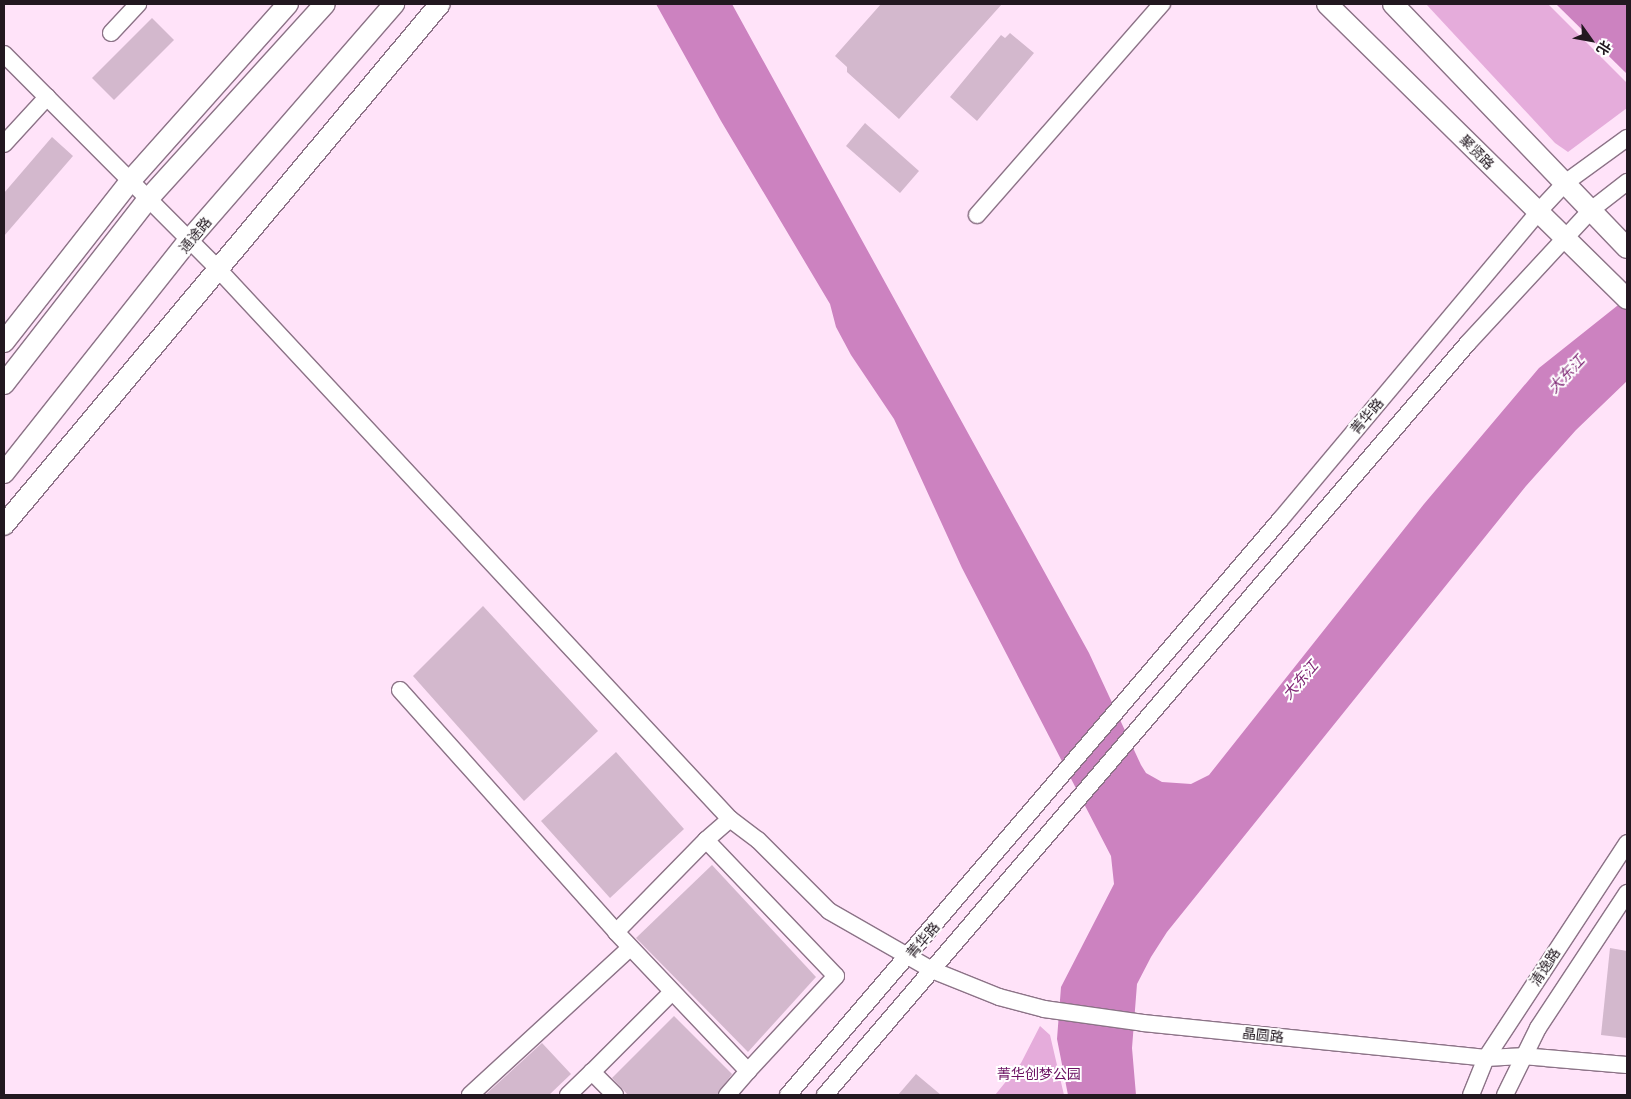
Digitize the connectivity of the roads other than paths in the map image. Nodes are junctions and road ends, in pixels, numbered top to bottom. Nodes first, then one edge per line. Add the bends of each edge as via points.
1 (138, 4) edge
2 (288, 4) edge
3 (325, 4) edge
4 (394, 4) edge
5 (440, 4) edge
6 (1162, 4) edge
7 (1328, 4) edge
8 (1393, 4) edge
9 (111, 33) dead end
10 (4, 54) edge
11 (47, 97) junction
12 (1627, 138) edge
13 (4, 144) edge
14 (131, 180) junction
15 (1627, 182) edge
16 (1565, 183) junction
17 (148, 199) junction
18 (1591, 210) junction
19 (1538, 212) junction
20 (976, 215) dead end
21 (1564, 238) junction
22 (189, 240) junction
23 (1627, 248) edge
24 (218, 269) junction
25 (1627, 299) edge
26 (4, 342) edge
27 (4, 384) edge
28 (4, 473) edge
29 (4, 525) edge
30 (400, 690) dead end
31 (730, 819) junction
32 (706, 840) junction
33 (1627, 843) edge
34 (1627, 893) edge
35 (616, 932) junction
36 (630, 948) junction
37 (909, 956) junction
38 (932, 970) junction
39 (672, 992) junction
40 (1522, 1056) junction
41 (1486, 1058) junction
42 (1627, 1065) edge
43 (592, 1072) junction
44 (748, 1072) junction
45 (470, 1095) edge
46 (568, 1095) edge
47 (615, 1095) edge
48 (727, 1095) edge
49 (788, 1095) edge
50 (825, 1095) edge
51 (1471, 1095) edge
52 (1505, 1095) edge

1 - 9 street
2 - 14 main road
3 - 17 main road
4 - 22 main road, 通途路
5 - 24 main road
6 - 20 street
7 - 19 main road, 聚贤路
8 - 16 main road
10 - 11 street, 晶圆路
11 - 13 street
11 - 14 street, 晶圆路
12 - 16 street, 菁华路
14 - 17 street, 晶圆路
14 - 26 main road
15 - 18 street, 菁华路
16 - 18 main road
16 - 19 street, 菁华路
17 - 22 street, 晶圆路
17 - 27 main road
18 - 21 street, 菁华路
18 - 23 main road
19 - 21 main road, 聚贤路
19 - 37 street, 菁华路
21 - 25 main road, 聚贤路
21 - 38 street, 菁华路 via 1467,344
22 - 24 street, 晶圆路
22 - 28 main road, 通途路
24 - 29 main road
24 - 31 street, 晶圆路
30 - 35 street
31 - 32 street
31 - 37 street, 晶圆路 via 758,840 829,911
32 - 35 street
32 - 44 street via 836,976
33 - 41 street, 清逸路
34 - 40 street, 清逸路
35 - 36 street
36 - 39 street
36 - 45 street
37 - 38 street, 晶圆路
37 - 49 street, 菁华路
38 - 41 street, 晶圆路 via 999,997 1044,1009 1143,1023
38 - 50 street, 菁华路
39 - 43 street
39 - 44 street
40 - 41 street, 晶圆路
40 - 42 street, 晶圆路
40 - 52 street, 清逸路
41 - 51 street, 清逸路
43 - 46 street
43 - 47 street
44 - 48 street

